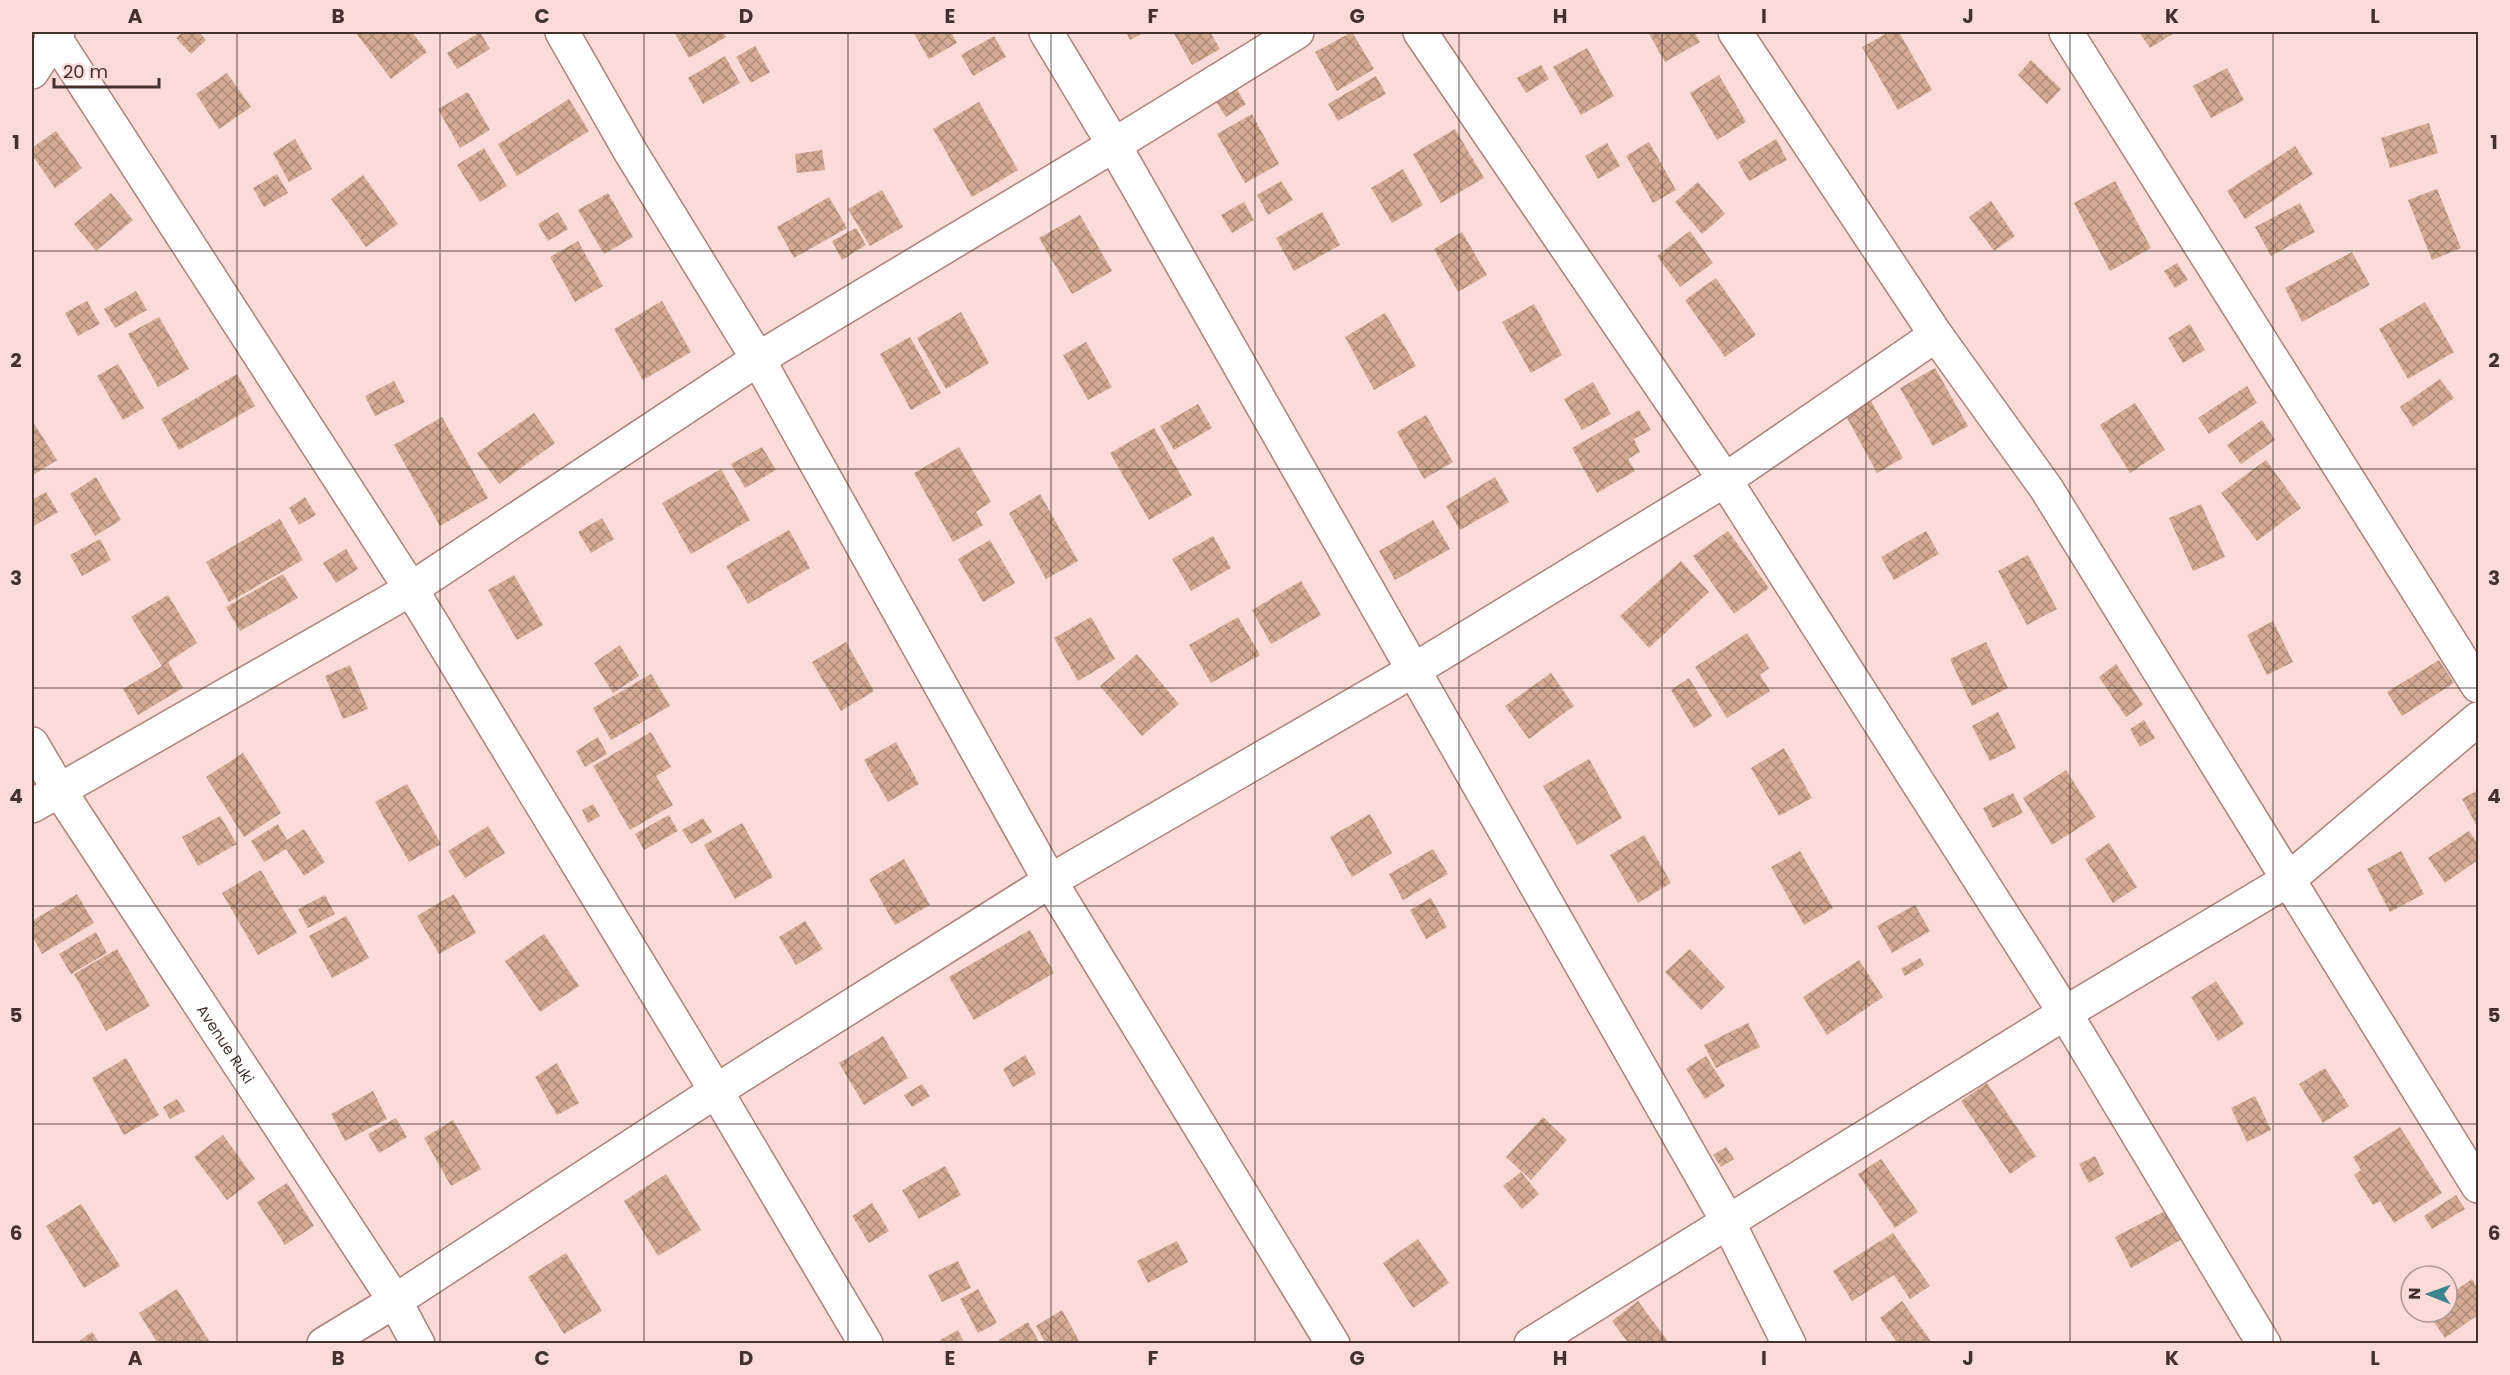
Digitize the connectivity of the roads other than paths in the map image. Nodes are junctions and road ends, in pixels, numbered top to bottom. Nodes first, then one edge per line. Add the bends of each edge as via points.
1 (562, 32) edge
2 (1046, 32) edge
3 (1297, 32) edge
4 (1420, 32) edge
5 (1735, 32) edge
6 (2067, 32) edge
7 (55, 33) edge
8 (32, 72) edge
9 (1114, 146) junction
10 (1936, 335) junction
11 (758, 359) junction
12 (1725, 480) junction
13 (411, 589) junction
14 (1414, 670) junction
15 (2478, 686) edge
16 (2478, 719) edge
17 (32, 744) edge
18 (45, 798) edge
19 (2288, 880) junction
20 (1050, 881) junction
21 (2065, 1013) junction
22 (716, 1091) junction
23 (2478, 1186) edge
24 (1727, 1220) junction
25 (395, 1301) junction
26 (324, 1344) edge
27 (418, 1344) edge
28 (866, 1344) edge
29 (1333, 1344) edge
30 (1531, 1344) edge
31 (1789, 1344) edge
32 (2264, 1344) edge

1 - 11 street
2 - 9 street
3 - 9 street
4 - 12 street
5 - 10 street
6 - 15 street
7 - 8 street
7 - 13 street
9 - 11 street
9 - 14 street
10 - 12 street
10 - 19 street via 2046,488
11 - 13 street
11 - 20 street
12 - 14 street
12 - 21 street
13 - 18 street
13 - 22 street
14 - 20 street
14 - 24 street
16 - 19 street
17 - 18 street, Avenue Ruki
18 - 25 street, Avenue Ruki
19 - 21 street
19 - 23 street
20 - 22 street
20 - 29 street
21 - 24 street
21 - 32 street
22 - 25 street
22 - 28 street
24 - 30 street
24 - 31 street
25 - 26 street
25 - 27 street, Avenue Ruki

